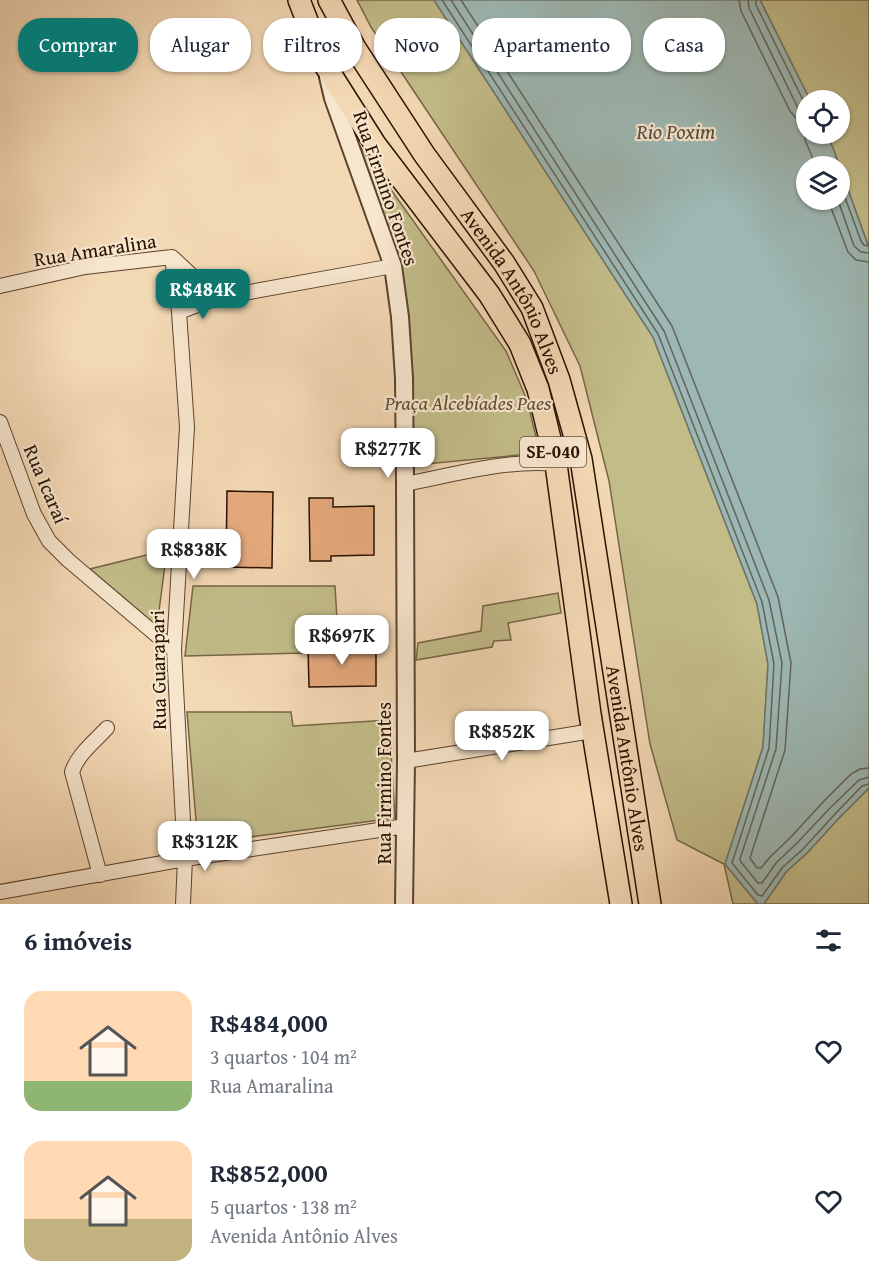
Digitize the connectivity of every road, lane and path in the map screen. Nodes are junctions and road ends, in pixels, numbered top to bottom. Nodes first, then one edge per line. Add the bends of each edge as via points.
1 (299, 0) edge
2 (329, 0) edge
3 (306, 18) edge
4 (326, 72) edge
5 (329, 72) edge
6 (172, 257) junction
7 (393, 266) junction
8 (0, 286) edge
9 (216, 298) junction
10 (179, 312) junction
11 (0, 422) edge
12 (556, 465) junction
13 (405, 484) junction
14 (174, 650) junction
15 (107, 728) dead end
16 (592, 731) junction
17 (406, 761) junction
18 (406, 826) junction
19 (184, 859) junction
20 (100, 875) junction
21 (0, 892) edge
22 (183, 904) edge
23 (404, 904) edge
24 (621, 904) edge
25 (650, 904) edge

1 - 3 main road, SE-040
2 - 25 main road, Avenida Antônio Alves / SE-040 via 355,48 424,154 532,308 559,380 580,459
4 - 7 street, Rua Firmino Fontes
5 - 12 main road, Avenida Antônio Alves / SE-040 via 375,144 489,294 520,344 538,389
6 - 8 street, Rua Amaralina via 85,267
6 - 9 street, Rua Amaralina
6 - 10 street, Rua Guarapari
7 - 9 street
7 - 13 street, Rua Firmino Fontes via 404,378
9 - 10 street
10 - 14 street, Rua Guarapari via 187,427
11 - 14 street, Rua Icaraí via 34,514 49,541
12 - 13 street via 514,464
12 - 16 main road, Avenida Antônio Alves / SE-040
13 - 17 street, Rua Firmino Fontes
14 - 19 street, Rua Guarapari
15 - 20 street via 72,772
16 - 17 street
16 - 24 main road, Avenida Antônio Alves / SE-040
17 - 18 street, Rua Firmino Fontes
18 - 19 street
18 - 23 street, Rua Firmino Fontes
19 - 20 street
19 - 22 street, Rua Guarapari
20 - 21 street

